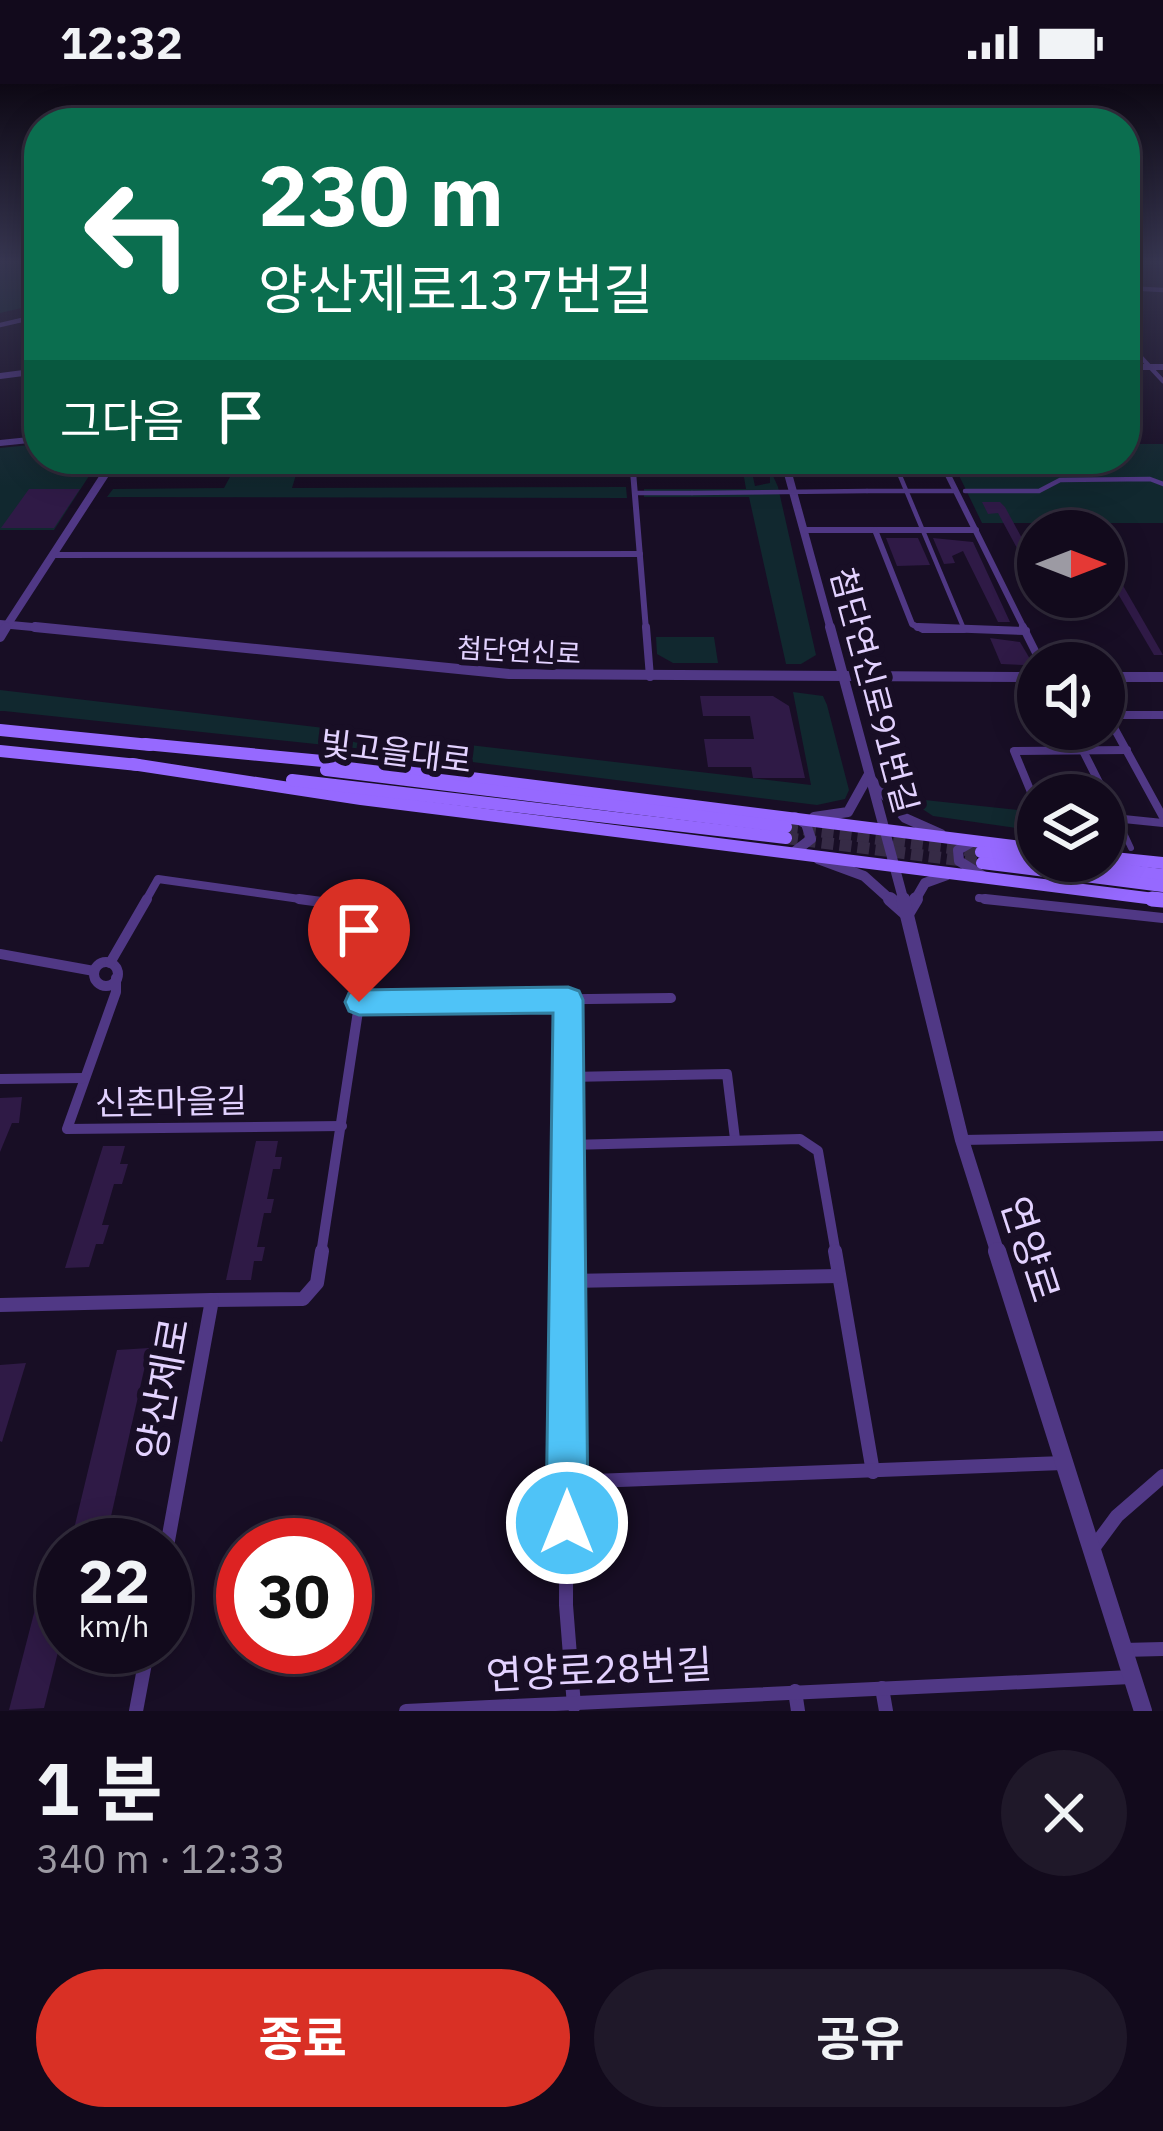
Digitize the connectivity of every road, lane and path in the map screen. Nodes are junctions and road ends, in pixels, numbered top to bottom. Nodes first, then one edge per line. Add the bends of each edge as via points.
1 (1140, 356) edge
2 (1140, 367) edge
3 (1150, 367) junction
4 (1163, 368) edge
5 (1163, 381) edge
6 (105, 474) edge
7 (633, 474) edge
8 (788, 474) edge
9 (900, 474) edge
10 (949, 474) edge
11 (1163, 484) edge
12 (907, 491) junction
13 (960, 491) junction
14 (635, 494) junction
15 (804, 530) junction
16 (875, 530) junction
17 (922, 530) junction
18 (976, 530) junction
19 (640, 554) junction
20 (53, 555) junction
21 (4, 624) edge
22 (965, 631) junction
23 (1026, 631) junction
24 (0, 637) edge
25 (1031, 642) edge
26 (650, 676) junction
27 (844, 677) junction
28 (1017, 677) edge
29 (1125, 677) edge
30 (1163, 677) edge
31 (1125, 714) edge
32 (1163, 715) edge
33 (0, 727) edge
34 (1125, 747) edge
35 (1127, 750) junction
36 (1082, 751) junction
37 (0, 753) edge
38 (1024, 774) edge
39 (1094, 774) edge
40 (868, 776) junction
41 (1125, 818) edge
42 (1163, 820) edge
43 (884, 831) junction
44 (790, 833) junction
45 (1125, 835) edge
46 (952, 839) junction
47 (1131, 848) dead end
48 (1017, 853) edge
49 (1125, 858) edge
50 (982, 859) junction
51 (1017, 859) edge
52 (1163, 863) edge
53 (893, 864) junction
54 (1125, 870) edge
55 (954, 873) junction
56 (1163, 875) edge
57 (1163, 886) edge
58 (979, 898) dead end
59 (1163, 900) edge
60 (907, 914) junction
61 (1163, 918) edge
62 (0, 954) edge
63 (110, 963) junction
64 (94, 971) junction
65 (116, 978) junction
66 (671, 998) dead end
67 (568, 1000) junction
68 (359, 1002) junction
69 (568, 1077) junction
70 (84, 1078) junction
71 (0, 1079) edge
72 (342, 1126) junction
73 (1163, 1136) edge
74 (735, 1139) junction
75 (962, 1140) junction
76 (569, 1144) junction
77 (839, 1276) junction
78 (568, 1281) junction
79 (212, 1300) junction
80 (0, 1305) edge
81 (1064, 1462) junction
82 (873, 1472) junction
83 (1163, 1476) edge
84 (567, 1482) junction
85 (172, 1518) edge
86 (1088, 1547) junction
87 (1163, 1648) edge
88 (1123, 1650) junction
89 (143, 1674) edge
90 (1131, 1677) junction
91 (882, 1688) junction
92 (795, 1690) junction
93 (574, 1708) edge
94 (136, 1711) edge
95 (406, 1711) edge
96 (798, 1711) edge
97 (886, 1711) edge
98 (1142, 1711) edge

1 - 3 street
2 - 3 street
3 - 4 street
3 - 5 street
6 - 20 street
7 - 14 street
8 - 15 street, 첨단연신로91번길
9 - 12 street
10 - 13 street
11 - 13 street via 1060,480 1039,491
12 - 13 street
12 - 14 street, bridge
12 - 17 street
13 - 18 street
14 - 19 street
15 - 16 street, 첨단연신로91번길
15 - 27 street, 첨단연신로91번길
16 - 17 street, 첨단연신로91번길
16 - 22 street via 912,624
17 - 18 street, 첨단연신로91번길
17 - 22 street
18 - 23 street
19 - 20 street
19 - 26 street
20 - 21 street
21 - 24 street
21 - 26 street, 첨단연신로 via 509,674
22 - 23 street
23 - 25 street
26 - 27 street, 첨단연신로
27 - 28 street, 첨단연신로
27 - 40 street, 첨단연신로91번길
29 - 30 street
31 - 32 street
33 - 44 main road via 375,766
34 - 35 street
35 - 36 street
35 - 42 street
36 - 38 street via 1014,751
36 - 39 street
37 - 44 main road via 427,807
40 - 43 street, 첨단연신로91번길
40 - 44 street via 848,812
40 - 46 street via 905,818
41 - 42 street
43 - 44 main road
43 - 46 main road
43 - 53 street, 첨단연신로91번길
44 - 53 main road
44 - 60 street via 864,876
45 - 47 street
46 - 50 main road
48 - 50 main road
49 - 52 main road
50 - 51 main road
50 - 55 main road
50 - 57 main road
50 - 59 main road
53 - 55 main road
53 - 60 street, 연양로
54 - 56 main road
55 - 60 street via 925,884
58 - 61 street
60 - 75 street, 연양로
62 - 64 street
63 - 64 street
63 - 65 street via 119,968
63 - 68 street via 158,879 381,910
64 - 65 street via 99,985
65 - 70 street
66 - 67 street
67 - 68 street
67 - 69 street
68 - 72 street
69 - 74 street via 727,1074
69 - 76 street
70 - 71 street, 신촌마을길
70 - 72 street, 신촌마을길 via 67,1129
72 - 79 street via 312,1293
73 - 75 street
74 - 76 street
74 - 77 street via 800,1138 818,1151
75 - 81 street, 연양로
76 - 78 street
77 - 78 street
77 - 82 street
78 - 84 street
79 - 80 street, 양산제로
79 - 85 street, 양산제로
81 - 82 street
81 - 86 street, 연양로
82 - 84 street
83 - 86 street via 1117,1516 1098,1546
84 - 93 street
86 - 88 street, 연양로
87 - 88 street
88 - 90 street, 연양로
89 - 94 street
90 - 91 street, 연양로28번길
90 - 98 street, 연양로
91 - 92 street, 연양로28번길
91 - 97 street
92 - 93 street, 연양로28번길
92 - 96 street
93 - 95 street, 연양로28번길

